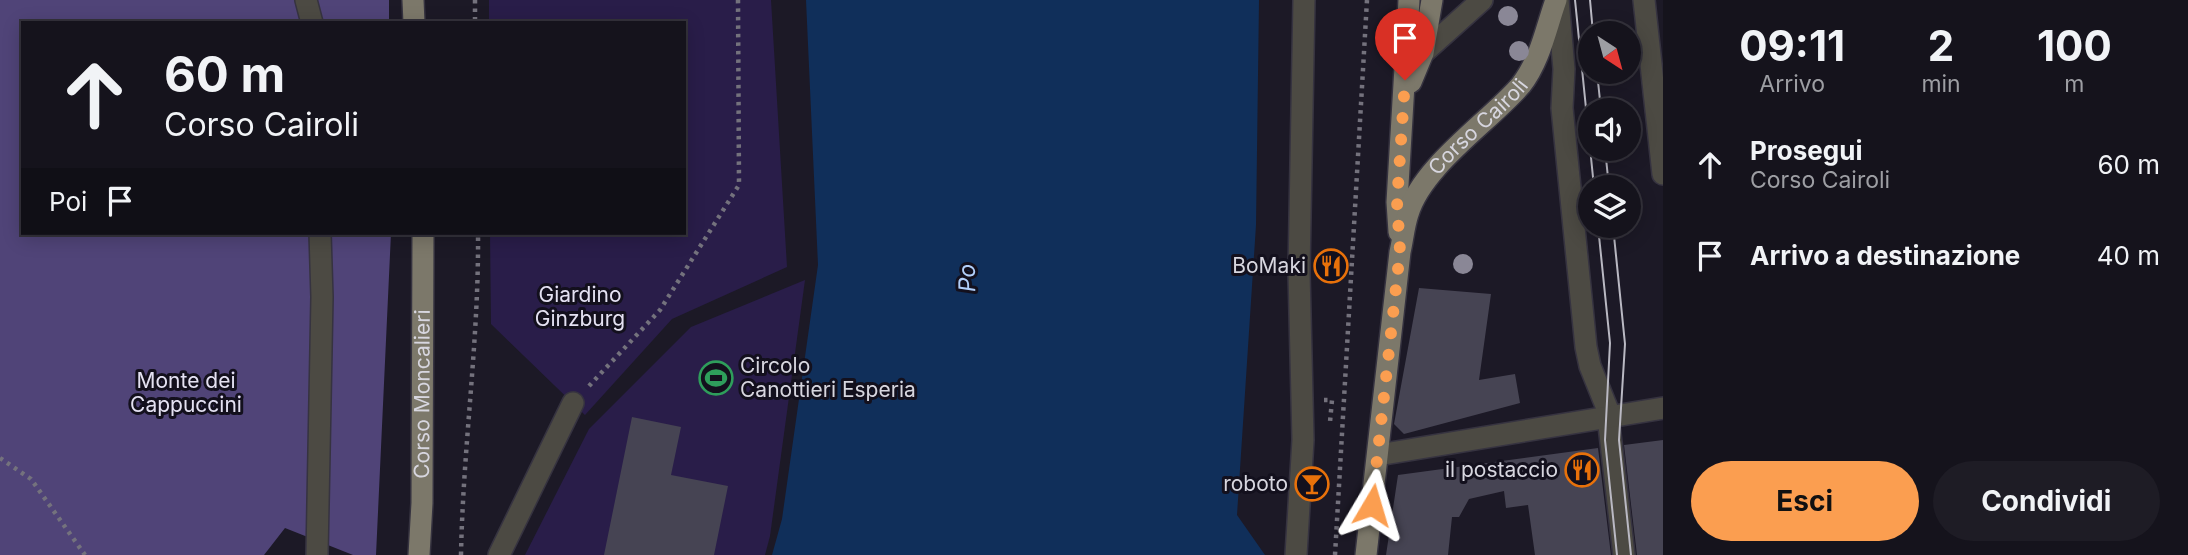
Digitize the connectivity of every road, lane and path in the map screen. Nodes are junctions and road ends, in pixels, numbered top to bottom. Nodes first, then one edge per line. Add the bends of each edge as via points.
1 (306, 0) edge
2 (413, 0) edge
3 (475, 0) edge
4 (738, 0) edge
5 (1304, 0) edge
6 (1367, 0) edge
7 (1409, 0) edge
8 (1432, 0) edge
9 (1482, 0) edge
10 (1557, 0) edge
11 (1644, 0) edge
12 (311, 21) edge
13 (414, 21) edge
14 (475, 21) edge
15 (1423, 53) junction
16 (1404, 102) junction
17 (1663, 174) edge
18 (320, 235) edge
19 (423, 235) edge
20 (478, 235) edge
21 (1400, 251) junction
22 (573, 403) joint
23 (1663, 408) edge
24 (1608, 417) junction
25 (1378, 455) junction
26 (0, 457) edge
27 (1328, 473) dead end
28 (1341, 473) junction
29 (85, 555) edge
30 (317, 555) edge
31 (419, 555) edge
32 (461, 555) edge
33 (499, 555) edge
34 (1296, 555) edge
35 (1335, 555) edge
36 (1366, 555) edge
37 (1624, 555) edge

1 - 12 street
2 - 13 main road
3 - 14 path
4 - 22 path via 739,184 660,310
5 - 34 street via 1299,272 1303,440
6 - 28 path
7 - 16 main road, Corso Cairoli
8 - 15 main road
9 - 15 street
10 - 21 main road, Corso Cairoli via 1535,62 1521,85 1423,185 1408,213
10 - 24 street, Corso Cairoli via 1563,48 1562,108 1586,347
11 - 17 street
15 - 16 main road
16 - 21 main road, Corso Cairoli via 1397,202
18 - 30 street
19 - 31 main road, Corso Moncalieri
20 - 32 path
21 - 25 main road
22 - 33 street
23 - 24 street
24 - 25 street
24 - 37 street, Corso Cairoli
25 - 36 main road
26 - 29 path via 31,479
27 - 28 path
28 - 35 path

